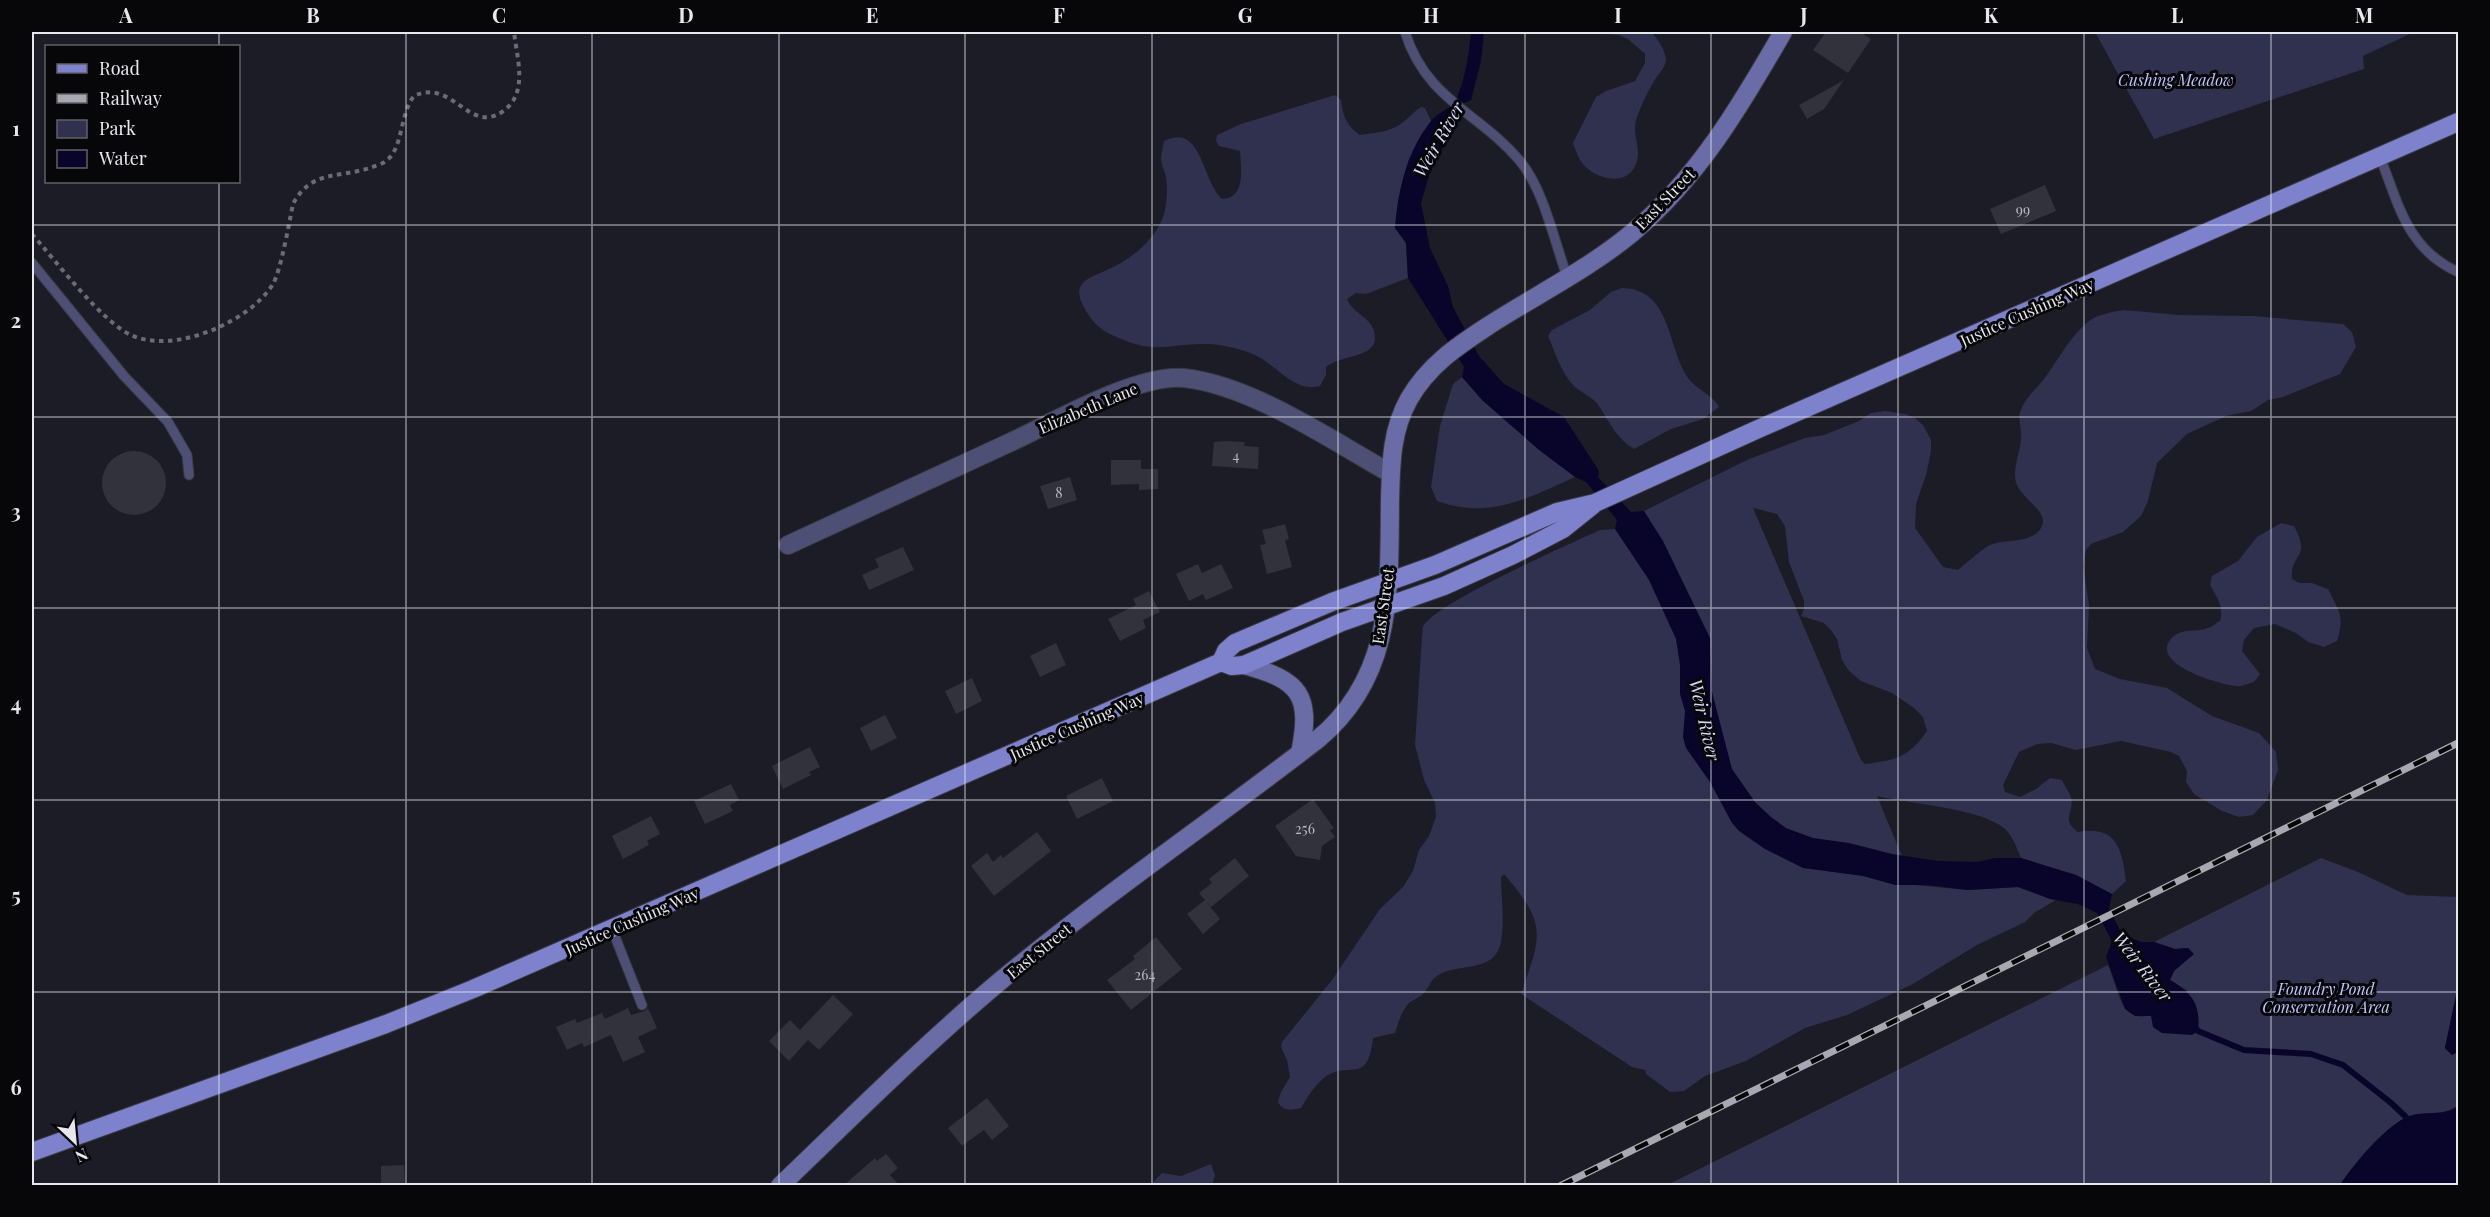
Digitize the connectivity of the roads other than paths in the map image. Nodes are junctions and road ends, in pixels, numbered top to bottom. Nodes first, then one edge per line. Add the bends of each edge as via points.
1 (1405, 32) edge
2 (1783, 32) edge
3 (2458, 122) edge
4 (2380, 157) junction
5 (32, 263) edge
6 (2458, 272) edge
7 (1567, 276) junction
8 (1390, 473) junction
9 (189, 475) dead end
10 (1595, 503) junction
11 (788, 545) dead end
12 (1388, 581) junction
13 (1386, 606) junction
14 (1221, 662) junction
15 (1244, 665) junction
16 (1300, 753) junction
17 (612, 929) junction
18 (642, 1005) dead end
19 (32, 1152) edge
20 (781, 1185) edge

1 - 7 lane via 1425,72 1441,93 1510,151 1531,178
2 - 7 main road, East Street via 1737,109 1689,177 1631,234
3 - 4 main road, Justice Cushing Way
4 - 6 lane via 2416,240 2433,257
4 - 10 main road, Justice Cushing Way
5 - 9 lane via 124,376 168,422 187,455
7 - 8 main road, East Street via 1462,342 1427,372 1404,407
8 - 11 street, Elizabeth Lane via 1246,396 1204,382 1162,379 1103,399
8 - 12 main road, East Street
10 - 12 main road, Justice Cushing Way via 1557,512
10 - 13 main road, Justice Cushing Way via 1563,529 1513,555 1444,586
12 - 13 main road, East Street
12 - 14 main road, Justice Cushing Way via 1235,644
13 - 15 main road, Justice Cushing Way
13 - 16 main road, East Street via 1380,643 1362,690 1339,721
14 - 15 main road
14 - 17 main road, Justice Cushing Way
15 - 16 main road via 1280,677 1295,689 1305,718
16 - 20 main road, East Street via 998,983
17 - 18 lane
17 - 19 main road, Justice Cushing Way via 386,1024

